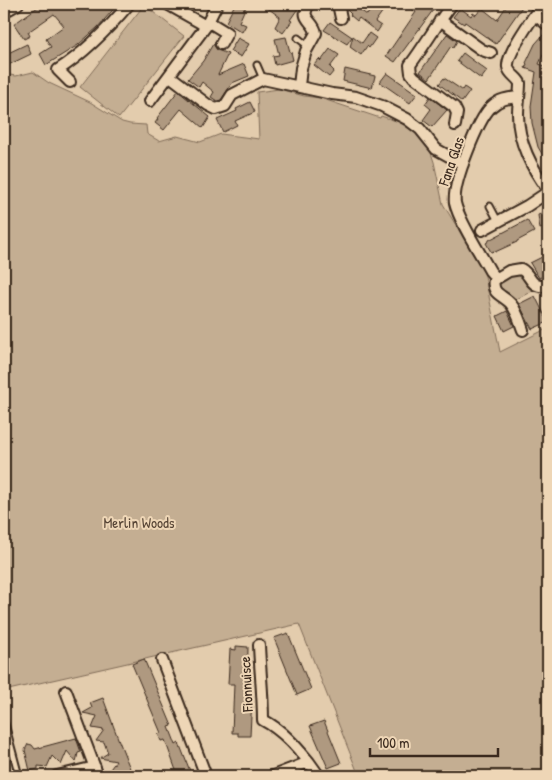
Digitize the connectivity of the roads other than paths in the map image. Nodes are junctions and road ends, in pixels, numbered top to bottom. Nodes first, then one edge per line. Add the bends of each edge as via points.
1 (18, 4) edge
2 (129, 4) edge
3 (167, 4) edge
4 (217, 4) edge
5 (309, 4) edge
6 (338, 4) edge
7 (452, 4) edge
8 (542, 4) edge
9 (4, 12) edge
10 (535, 15) junction
11 (341, 18) dead end
12 (440, 20) junction
13 (207, 24) junction
14 (548, 25) edge
15 (298, 38) dead end
16 (221, 44) dead end
17 (308, 46) junction
18 (491, 54) dead end
19 (257, 65) dead end
20 (170, 76) junction
21 (263, 79) junction
22 (70, 82) dead end
23 (299, 86) junction
24 (519, 97) junction
25 (150, 101) dead end
26 (454, 126) dead end
27 (463, 164) junction
28 (548, 191) edge
29 (490, 206) dead end
30 (498, 221) junction
31 (482, 230) dead end
32 (496, 278) junction
33 (548, 286) edge
34 (521, 331) dead end
35 (259, 645) dead end
36 (162, 660) dead end
37 (66, 691) dead end
38 (4, 720) edge
39 (309, 762) junction
40 (96, 772) edge
41 (19, 776) edge
42 (57, 776) edge
43 (206, 776) edge
44 (273, 776) edge
45 (319, 776) edge

1 - 9 street
2 - 22 street via 100,36 58,70
3 - 13 street
4 - 13 street
5 - 17 street via 306,16 316,33
6 - 11 street
7 - 12 street
8 - 10 street
10 - 14 street
10 - 24 street via 508,60 509,71 520,83
12 - 18 street
12 - 26 street via 410,65 410,70 414,77 454,107 457,113
13 - 16 street via 228,33
13 - 20 street
15 - 17 lane
17 - 23 street
19 - 21 lane
20 - 21 street via 216,109 225,106 232,95
20 - 25 street
21 - 23 street
23 - 27 street via 356,97 382,106 408,119 436,149
24 - 27 street, Fana Glas via 499,101 487,112
24 - 28 street via 518,122 523,146
27 - 32 street, Fana Glas via 454,191 457,210
28 - 30 street
29 - 30 lane
30 - 31 street
32 - 33 street via 521,268 535,285
32 - 34 street, Fana Glas via 493,284 495,291 511,303
35 - 39 street, Fionnuisce via 264,720 276,727
36 - 43 street
37 - 40 street
38 - 41 lane
39 - 44 street
39 - 45 street, Fionnuisce
40 - 42 street

